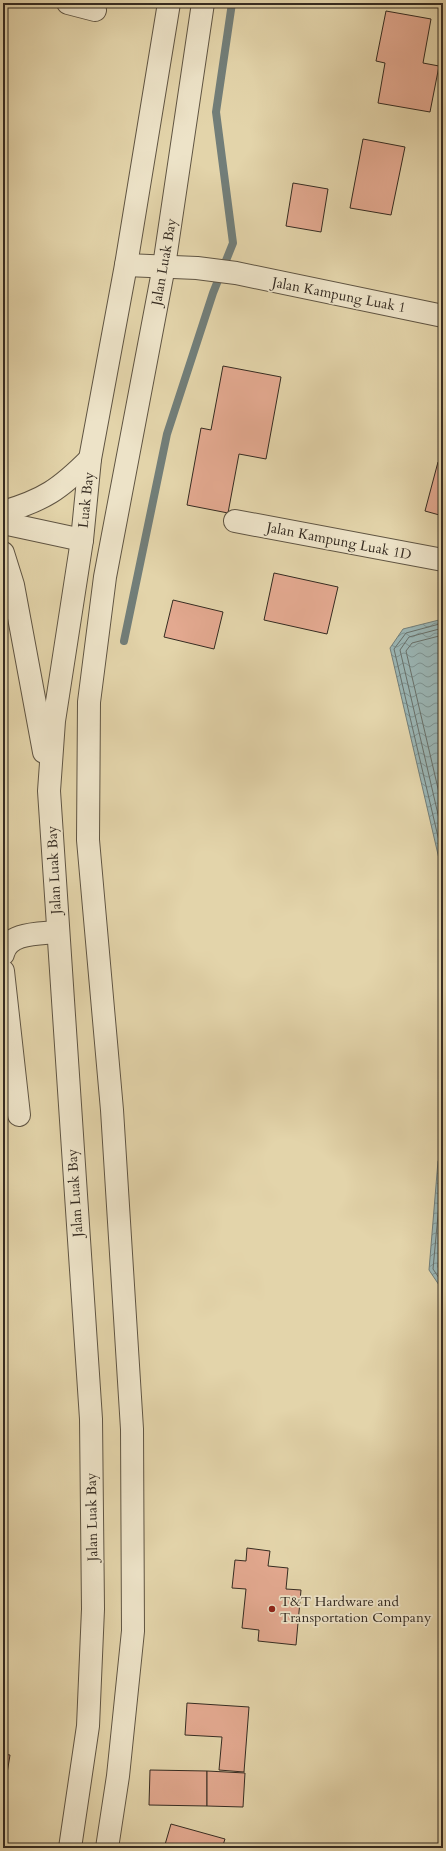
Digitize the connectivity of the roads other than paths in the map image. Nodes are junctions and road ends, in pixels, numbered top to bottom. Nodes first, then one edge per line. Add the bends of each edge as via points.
1 (68, 3) edge
2 (169, 3) edge
3 (203, 3) edge
4 (95, 10) dead end
5 (126, 265) junction
6 (164, 266) junction
7 (443, 316) edge
8 (90, 459) junction
9 (3, 512) edge
10 (116, 518) junction
11 (235, 521) dead end
12 (3, 523) edge
13 (82, 540) junction
14 (3, 553) edge
15 (443, 560) edge
16 (105, 577) junction
17 (49, 791) junction
18 (57, 932) junction
19 (3, 954) edge
20 (3, 971) edge
21 (19, 1115) dead end
22 (70, 1848) edge
23 (107, 1848) edge

1 - 4 street
2 - 5 street
3 - 6 street, Jalan Luak Bay
5 - 6 street, Jalan Kampung Luak 1
5 - 8 street
6 - 7 street, Jalan Kampung Luak 1 via 236,273
6 - 10 street, Jalan Luak Bay
8 - 9 street via 54,492 31,504
8 - 13 street, Luak Bay
10 - 13 street
10 - 16 street
11 - 15 street, Jalan Kampung Luak 1D
12 - 13 street
13 - 16 street via 96,557
13 - 17 street, Jalan Luak Bay via 54,721
14 - 17 street via 13,585 43,743
16 - 23 street via 89,702 88,840 112,1110 132,1429 133,1584 133,1631 118,1776
17 - 18 street, Jalan Luak Bay
18 - 19 street via 13,939 5,946
18 - 22 street, Jalan Luak Bay via 91,1420 93,1609 88,1726
20 - 21 street

